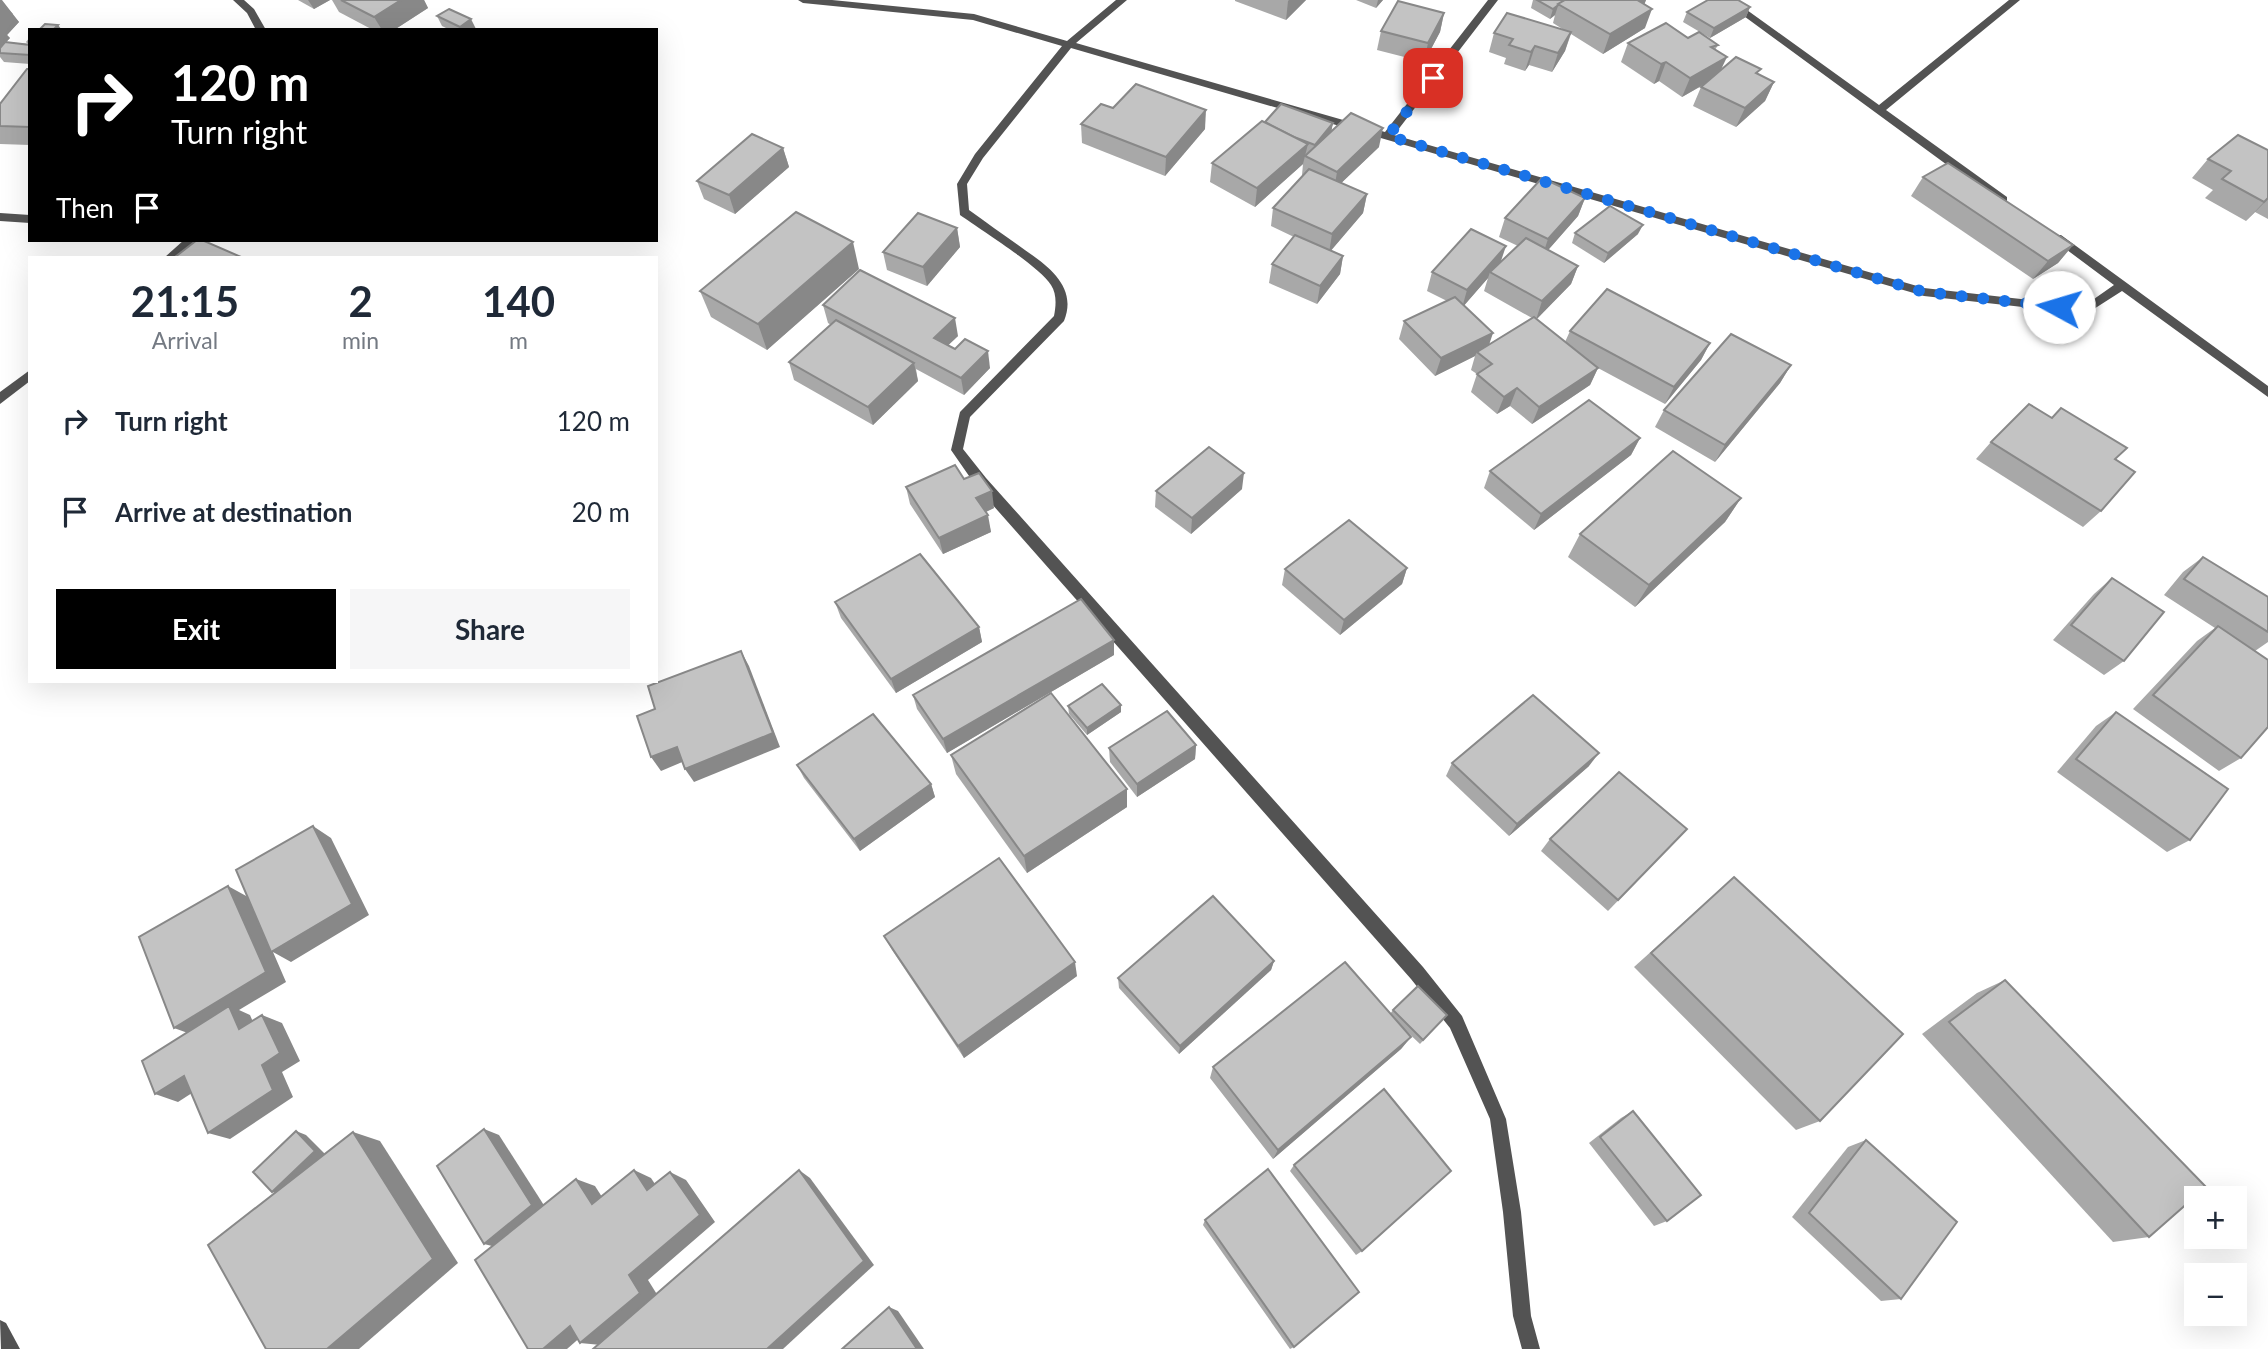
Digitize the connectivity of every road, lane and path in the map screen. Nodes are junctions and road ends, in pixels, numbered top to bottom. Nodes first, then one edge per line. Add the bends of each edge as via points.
1 (238, 0) edge
2 (803, 0) edge
3 (1122, 0) edge
4 (1493, 0) edge
5 (1727, 0) edge
6 (2015, 0) edge
7 (260, 28) edge
8 (1069, 46) junction
9 (1879, 111) junction
10 (1388, 136) junction
11 (2012, 206) edge
12 (0, 217) edge
13 (28, 219) edge
14 (2046, 230) edge
15 (189, 242) edge
16 (171, 256) edge
17 (2123, 285) junction
18 (28, 376) edge
19 (2268, 391) edge
20 (0, 399) edge
21 (0, 1328) edge
22 (11, 1349) edge
23 (1531, 1349) edge

1 - 7 street
2 - 8 street via 974,17
3 - 8 street
4 - 10 street
5 - 9 street
6 - 9 street
8 - 10 street
8 - 23 street via 979,156 962,184 964,212 1046,271 1058,283 1064,299 1060,318 964,415 957,450 1418,973 1456,1022 1498,1119 1522,1316
9 - 11 street
10 - 17 street via 1924,292 2086,310
12 - 13 street
14 - 17 street
15 - 16 street
17 - 19 street
18 - 20 street
21 - 22 street

